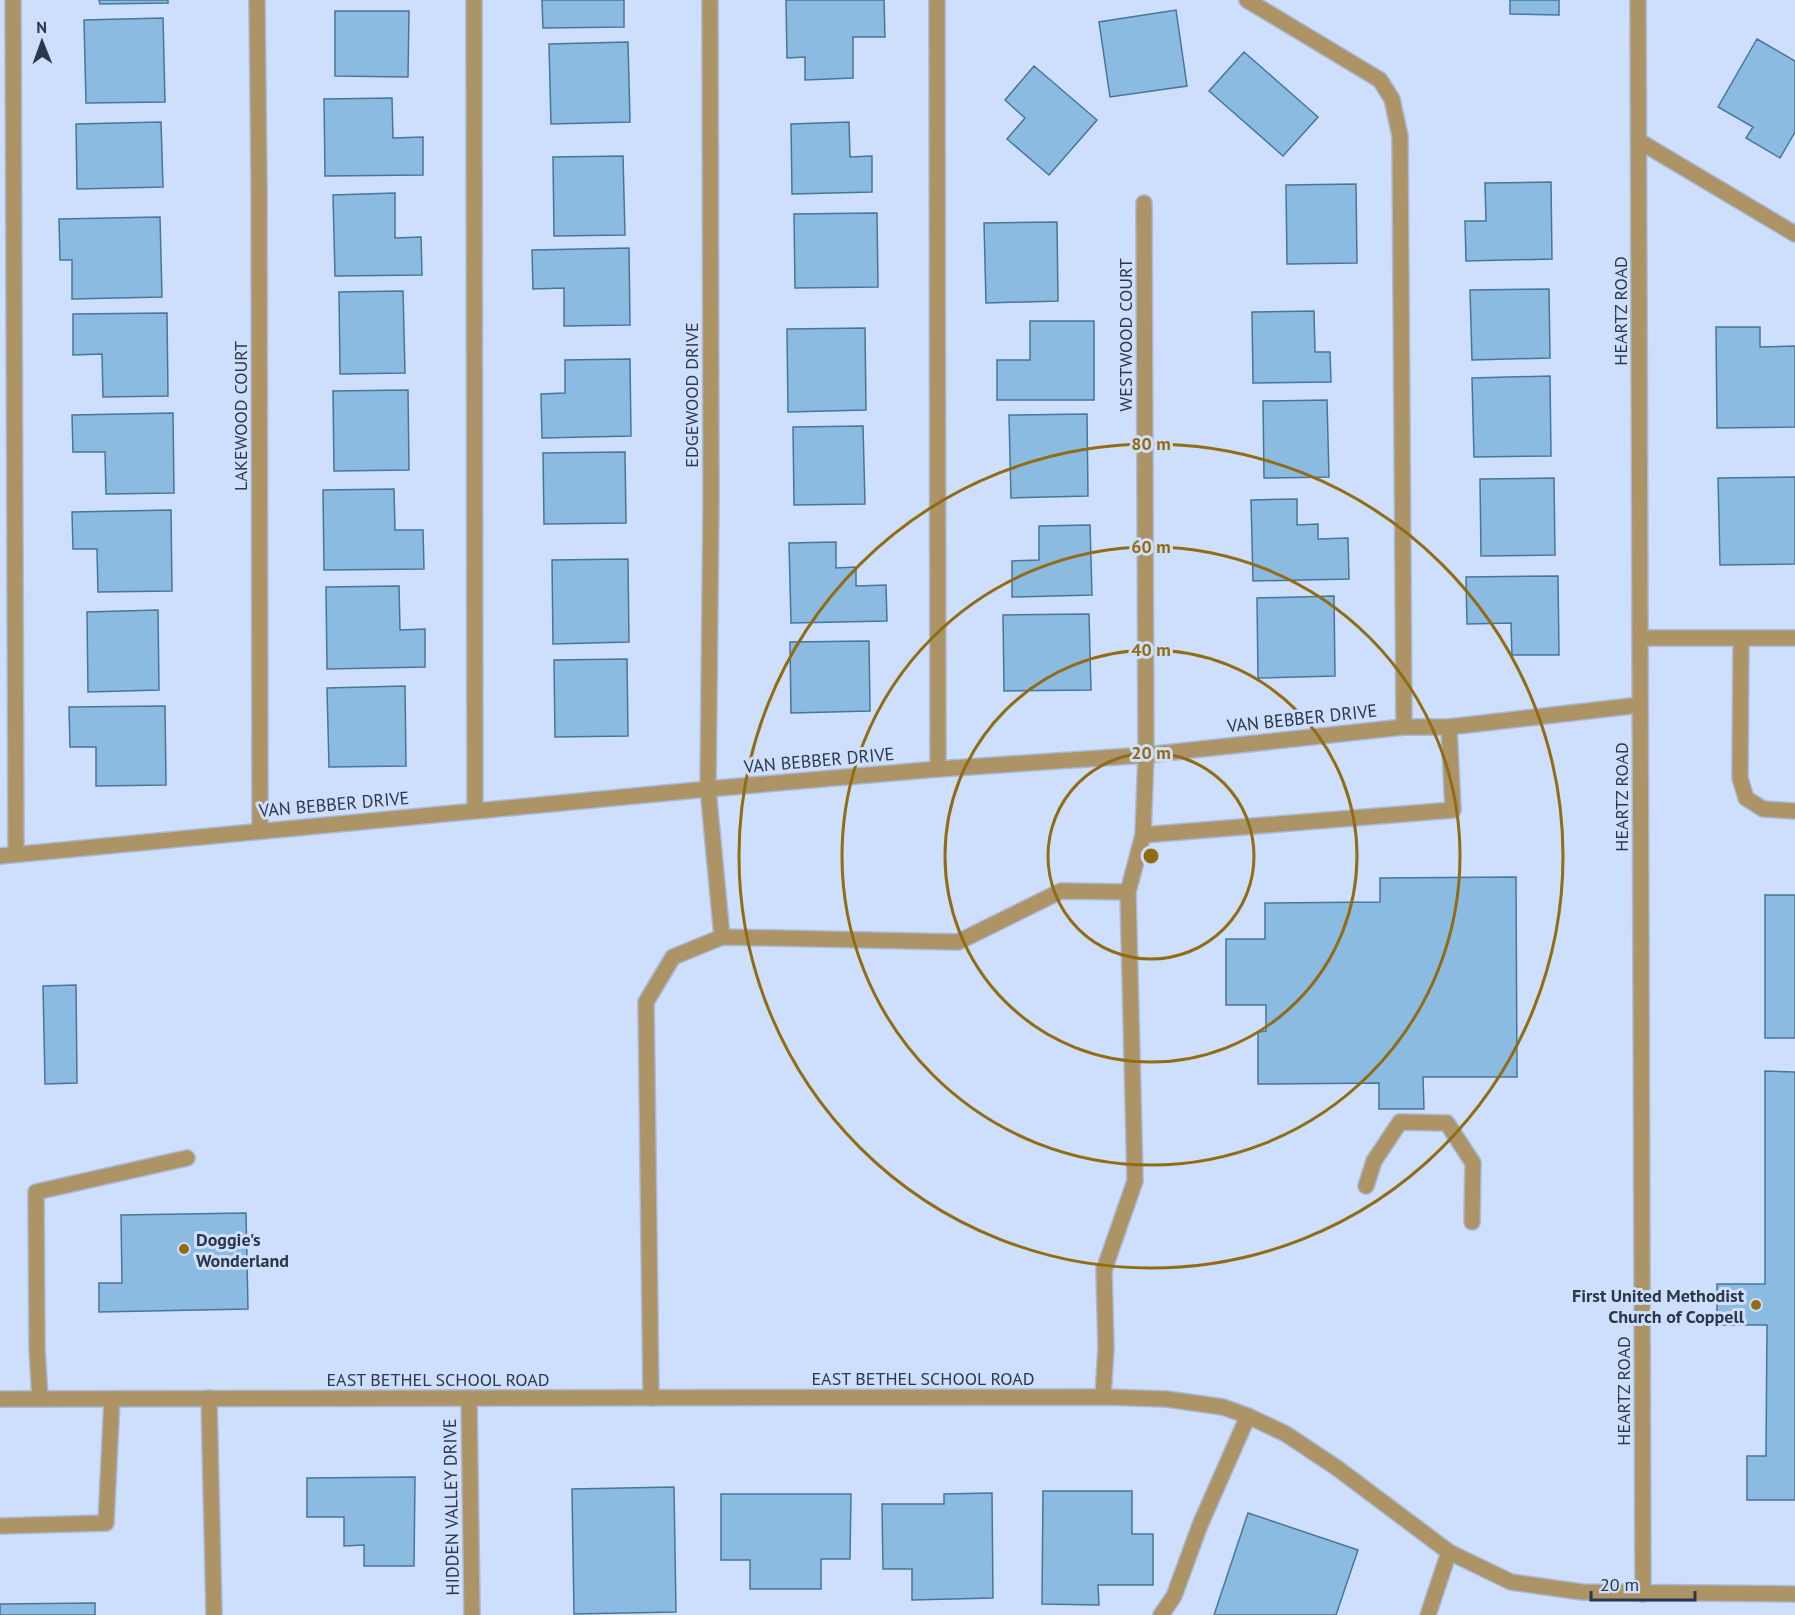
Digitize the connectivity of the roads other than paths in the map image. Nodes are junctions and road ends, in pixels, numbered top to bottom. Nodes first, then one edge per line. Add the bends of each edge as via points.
1 (14, 0) edge
2 (257, 0) edge
3 (474, 0) edge
4 (710, 0) edge
5 (938, 0) edge
6 (1247, 0) edge
7 (1638, 0) edge
8 (1638, 141) junction
9 (1144, 202) dead end
10 (1795, 234) edge
11 (1640, 638) junction
12 (1741, 638) junction
13 (1795, 638) edge
14 (1640, 705) junction
15 (1404, 727) junction
16 (1449, 727) junction
17 (1146, 755) junction
18 (938, 770) junction
19 (708, 789) junction
20 (475, 811) junction
21 (1795, 812) edge
22 (260, 831) junction
23 (1143, 835) junction
24 (16, 854) junction
25 (0, 856) edge
26 (1128, 892) junction
27 (722, 937) junction
28 (187, 1158) dead end
29 (1366, 1186) dead end
30 (1472, 1222) dead end
31 (1103, 1397) junction
32 (209, 1398) junction
33 (469, 1398) junction
34 (651, 1398) junction
35 (0, 1399) edge
36 (40, 1399) junction
37 (112, 1399) junction
38 (1248, 1416) junction
39 (0, 1526) edge
40 (1449, 1552) junction
41 (1643, 1594) junction
42 (1795, 1594) edge
43 (214, 1615) edge
44 (472, 1615) edge
45 (1161, 1615) edge
46 (1428, 1615) edge

1 - 24 street
2 - 22 street, LAKEWOOD COURT
3 - 20 street
4 - 19 street, EDGEWOOD DRIVE
5 - 18 street
6 - 15 street via 1380,80 1392,99 1400,136
7 - 8 street, HEARTZ ROAD
8 - 10 street
8 - 11 street, HEARTZ ROAD
9 - 17 street, WESTWOOD COURT
11 - 12 street
11 - 14 street, HEARTZ ROAD
12 - 13 street
12 - 21 street via 1740,778 1746,798 1762,809
14 - 16 street, VAN BEBBER DRIVE
14 - 41 street, HEARTZ ROAD
15 - 16 street, VAN BEBBER DRIVE
15 - 17 street, VAN BEBBER DRIVE
16 - 23 street via 1452,810
17 - 18 street, VAN BEBBER DRIVE
17 - 23 street, WESTWOOD COURT
18 - 19 street, VAN BEBBER DRIVE
19 - 20 street, VAN BEBBER DRIVE
19 - 27 street, EDGEWOOD DRIVE
20 - 22 street, VAN BEBBER DRIVE
22 - 24 street, VAN BEBBER DRIVE
23 - 26 street, WESTWOOD COURT
24 - 25 street, VAN BEBBER DRIVE
26 - 27 street via 1060,891 958,942
26 - 31 street, WESTWOOD COURT via 1135,1181 1104,1270
27 - 34 street via 673,957 646,1002
28 - 36 street via 36,1192
29 - 30 street via 1374,1161 1400,1122 1447,1123 1473,1163
31 - 34 street, EAST BETHEL SCHOOL ROAD
31 - 38 street, EAST BETHEL SCHOOL ROAD via 1166,1399 1223,1407
32 - 33 street, EAST BETHEL SCHOOL ROAD
32 - 37 street, EAST BETHEL SCHOOL ROAD
32 - 43 street
33 - 34 street, EAST BETHEL SCHOOL ROAD
33 - 44 street, HIDDEN VALLEY DRIVE
35 - 36 street, EAST BETHEL SCHOOL ROAD
36 - 37 street, EAST BETHEL SCHOOL ROAD
37 - 39 street via 106,1523
38 - 40 street, EAST BETHEL SCHOOL ROAD via 1286,1434 1337,1468
38 - 45 street via 1174,1596
40 - 41 street, EAST BETHEL SCHOOL ROAD via 1511,1582 1582,1592
40 - 46 street
41 - 42 street, EAST BETHEL SCHOOL ROAD

